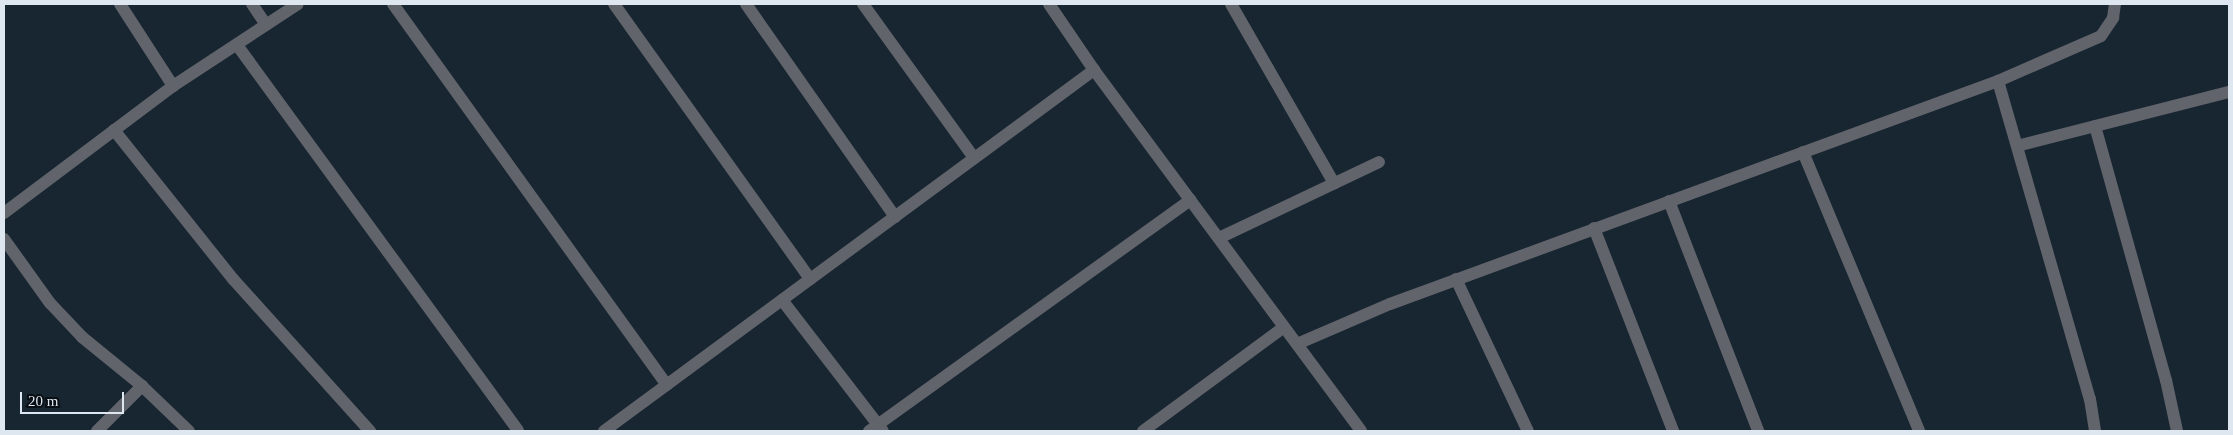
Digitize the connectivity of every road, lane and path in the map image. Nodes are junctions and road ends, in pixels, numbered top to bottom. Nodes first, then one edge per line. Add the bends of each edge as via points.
1 (120, 4) edge
2 (252, 4) edge
3 (298, 4) edge
4 (393, 4) edge
5 (614, 4) edge
6 (746, 4) edge
7 (863, 4) edge
8 (1049, 4) edge
9 (1231, 4) edge
10 (2115, 4) edge
11 (266, 25) junction
12 (237, 45) junction
13 (1094, 70) junction
14 (1998, 81) junction
15 (173, 86) junction
16 (2229, 92) edge
17 (2095, 126) junction
18 (114, 130) junction
19 (2017, 146) junction
20 (1803, 152) junction
21 (974, 158) junction
22 (1379, 162) dead end
23 (1334, 184) junction
24 (1191, 200) junction
25 (1669, 201) junction
26 (4, 213) edge
27 (894, 217) junction
28 (1594, 228) junction
29 (1219, 238) junction
30 (4, 240) edge
31 (810, 279) junction
32 (1456, 279) junction
33 (782, 300) junction
34 (1284, 327) junction
35 (1297, 344) junction
36 (667, 385) junction
37 (142, 386) junction
38 (877, 429) edge
39 (97, 431) edge
40 (189, 431) edge
41 (370, 431) edge
42 (518, 431) edge
43 (604, 431) edge
44 (1143, 431) edge
45 (1361, 431) edge
46 (1528, 431) edge
47 (1673, 431) edge
48 (1758, 431) edge
49 (1919, 431) edge
50 (2095, 431) edge
51 (2177, 431) edge

1 - 15 street
2 - 11 street
3 - 11 street
4 - 36 street
5 - 31 street
6 - 27 street
7 - 21 street
8 - 13 street
9 - 23 street
10 - 14 street via 2113,18 2101,36
11 - 12 street
12 - 15 street
12 - 42 street
13 - 21 street
13 - 24 street
14 - 19 street
14 - 20 street
15 - 18 street
16 - 17 street
17 - 19 street
17 - 51 street via 2166,380
18 - 26 street
18 - 41 street via 233,278
19 - 50 street via 2090,400
20 - 25 street
20 - 49 street
21 - 27 street
22 - 23 street
23 - 29 street
24 - 29 street
24 - 38 street
25 - 28 street
25 - 48 street
27 - 31 street
28 - 32 street
28 - 47 street
29 - 34 street
30 - 37 street via 69,324
31 - 33 street
32 - 35 street
32 - 46 street
33 - 36 street
33 - 38 street
34 - 35 street
34 - 44 street
35 - 45 street
36 - 43 street
37 - 39 street
37 - 40 street

